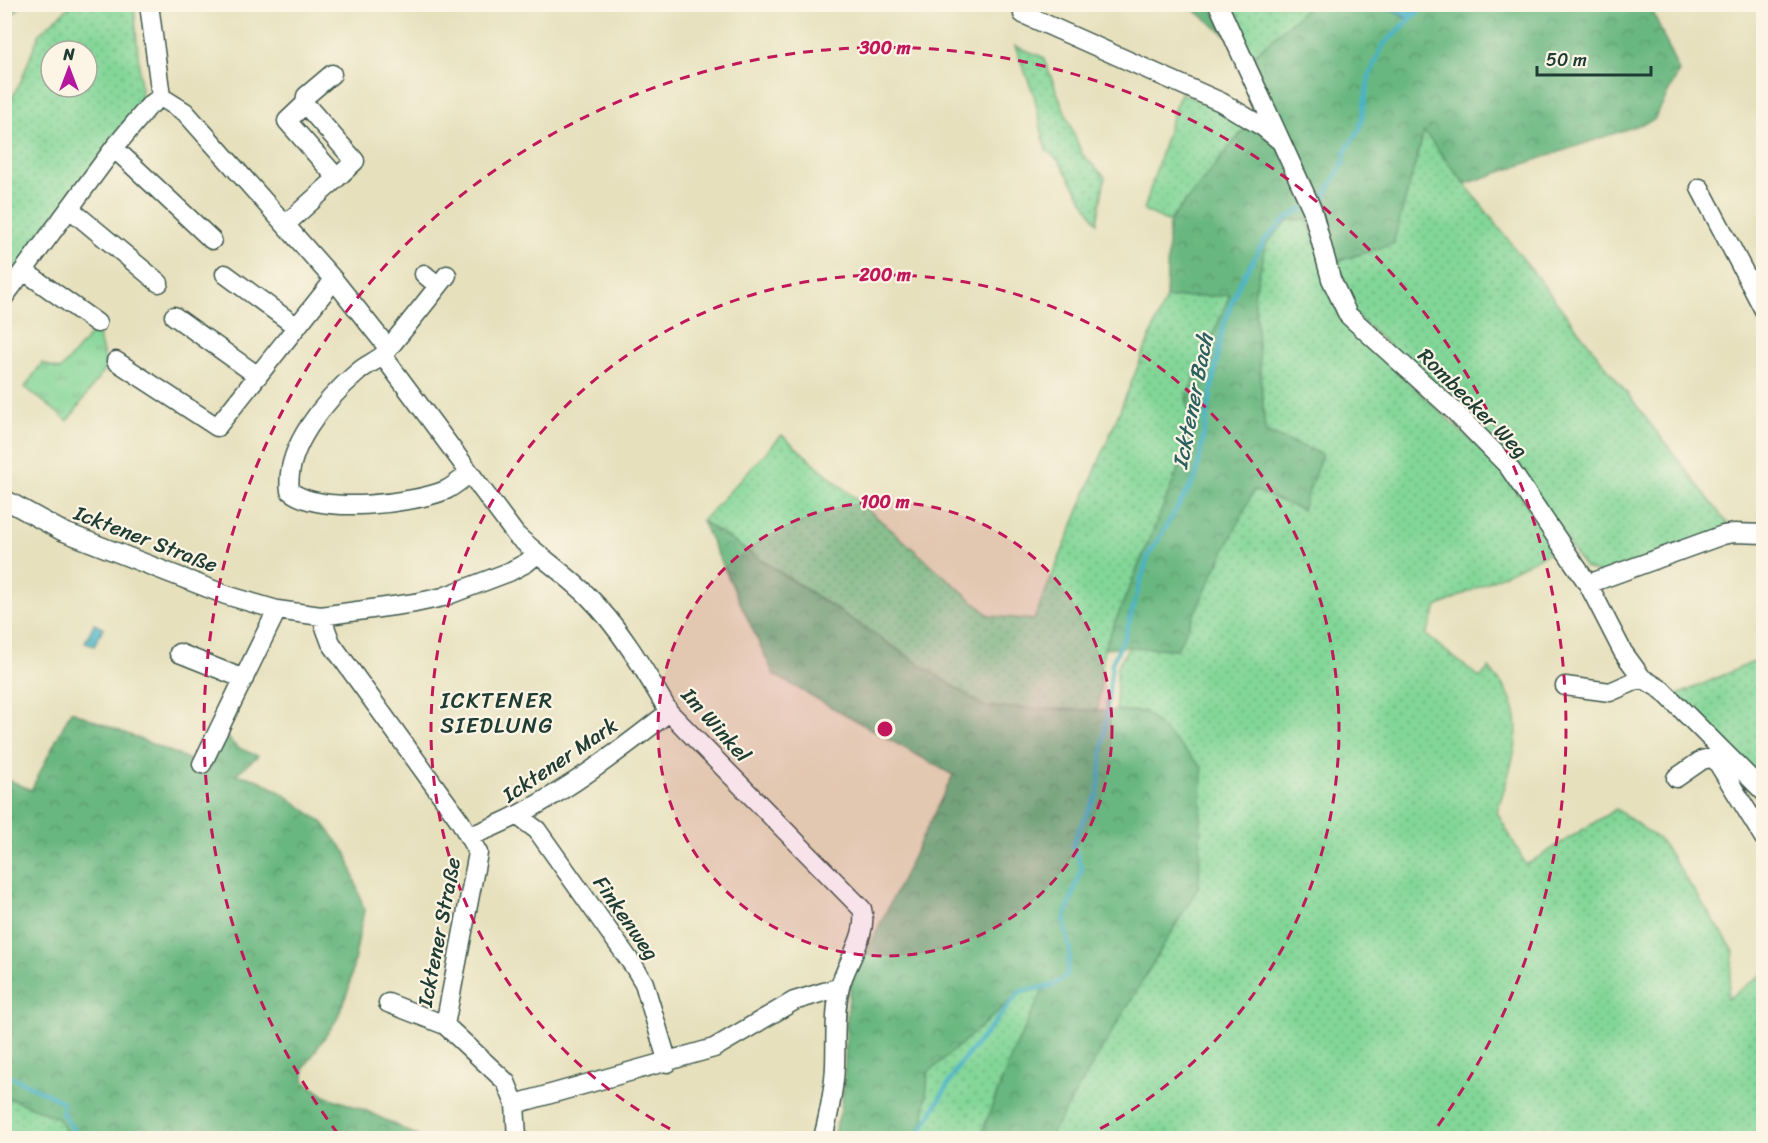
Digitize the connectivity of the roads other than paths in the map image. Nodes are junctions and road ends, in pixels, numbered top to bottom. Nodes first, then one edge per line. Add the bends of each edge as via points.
1 (149, 4) edge
2 (1218, 4) edge
3 (1023, 14) dead end
4 (332, 74) dead end
5 (160, 97) junction
6 (305, 104) junction
7 (1283, 144) junction
8 (114, 148) junction
9 (337, 178) junction
10 (1700, 188) dead end
11 (70, 209) junction
12 (285, 225) junction
13 (212, 240) dead end
14 (24, 271) junction
15 (225, 274) dead end
16 (437, 278) dead end
17 (334, 280) junction
18 (159, 283) dead end
19 (4, 297) edge
20 (1764, 310) edge
21 (174, 315) dead end
22 (97, 323) dead end
23 (297, 327) junction
24 (385, 352) junction
25 (116, 361) dead end
26 (258, 376) junction
27 (470, 474) junction
28 (4, 499) edge
29 (1764, 534) edge
30 (537, 554) junction
31 (1588, 584) junction
32 (277, 610) junction
33 (321, 616) junction
34 (179, 653) dead end
35 (1642, 678) junction
36 (244, 679) junction
37 (1566, 686) dead end
38 (669, 711) junction
39 (202, 764) dead end
40 (1676, 778) dead end
41 (1764, 792) edge
42 (518, 816) junction
43 (470, 836) junction
44 (1764, 838) edge
45 (840, 987) junction
46 (388, 1003) dead end
47 (445, 1025) junction
48 (668, 1063) junction
49 (515, 1104) junction
50 (517, 1138) edge
51 (823, 1138) edge

1 - 5 street
2 - 7 street, Rombecker Weg
3 - 7 street via 1221,102
4 - 6 street via 306,96
5 - 8 street
5 - 12 street, Im Winkel via 185,112
6 - 9 street via 355,161
6 - 9 street via 286,121
7 - 31 street, Rombecker Weg via 1312,209 1331,279 1348,315 1508,466
8 - 11 street
8 - 13 street
9 - 12 street
10 - 20 street
11 - 14 street
11 - 18 street
12 - 17 street, Im Winkel
14 - 19 street
14 - 22 street
15 - 23 street
16 - 24 street
17 - 23 street
17 - 24 street, Im Winkel
21 - 26 street
23 - 26 street
24 - 27 street, Im Winkel
24 - 27 street via 334,395 305,433 288,480 290,491 299,498 327,503 374,505 430,495 448,489
25 - 26 street via 217,427
27 - 30 street, Im Winkel via 516,535
28 - 32 street, Icktener Straße via 62,531 226,595
29 - 31 street via 1723,535
30 - 33 street via 509,572 443,597
30 - 38 street, Im Winkel via 588,596 649,675
31 - 35 street, Rombecker Weg via 1623,652
32 - 33 street, Icktener Straße
32 - 36 street
33 - 43 street, Icktener Straße via 331,643
34 - 36 street
35 - 37 street via 1610,692
35 - 41 street, Rombecker Weg via 1662,690
36 - 39 street
38 - 42 street, Icktener Mark via 579,779
38 - 45 street, Im Winkel via 862,909 862,932
40 - 44 street via 1702,760 1714,757
42 - 43 street, Icktener Mark
42 - 48 street, Finkenweg via 537,830 635,968 644,983
43 - 47 street, Icktener Straße via 478,853
45 - 48 street via 794,1001 724,1044
45 - 51 street, Im Winkel via 832,1103
46 - 47 street, Icktener Straße
47 - 49 street, Icktener Straße via 506,1082
48 - 49 street
49 - 50 street, Icktener Straße

